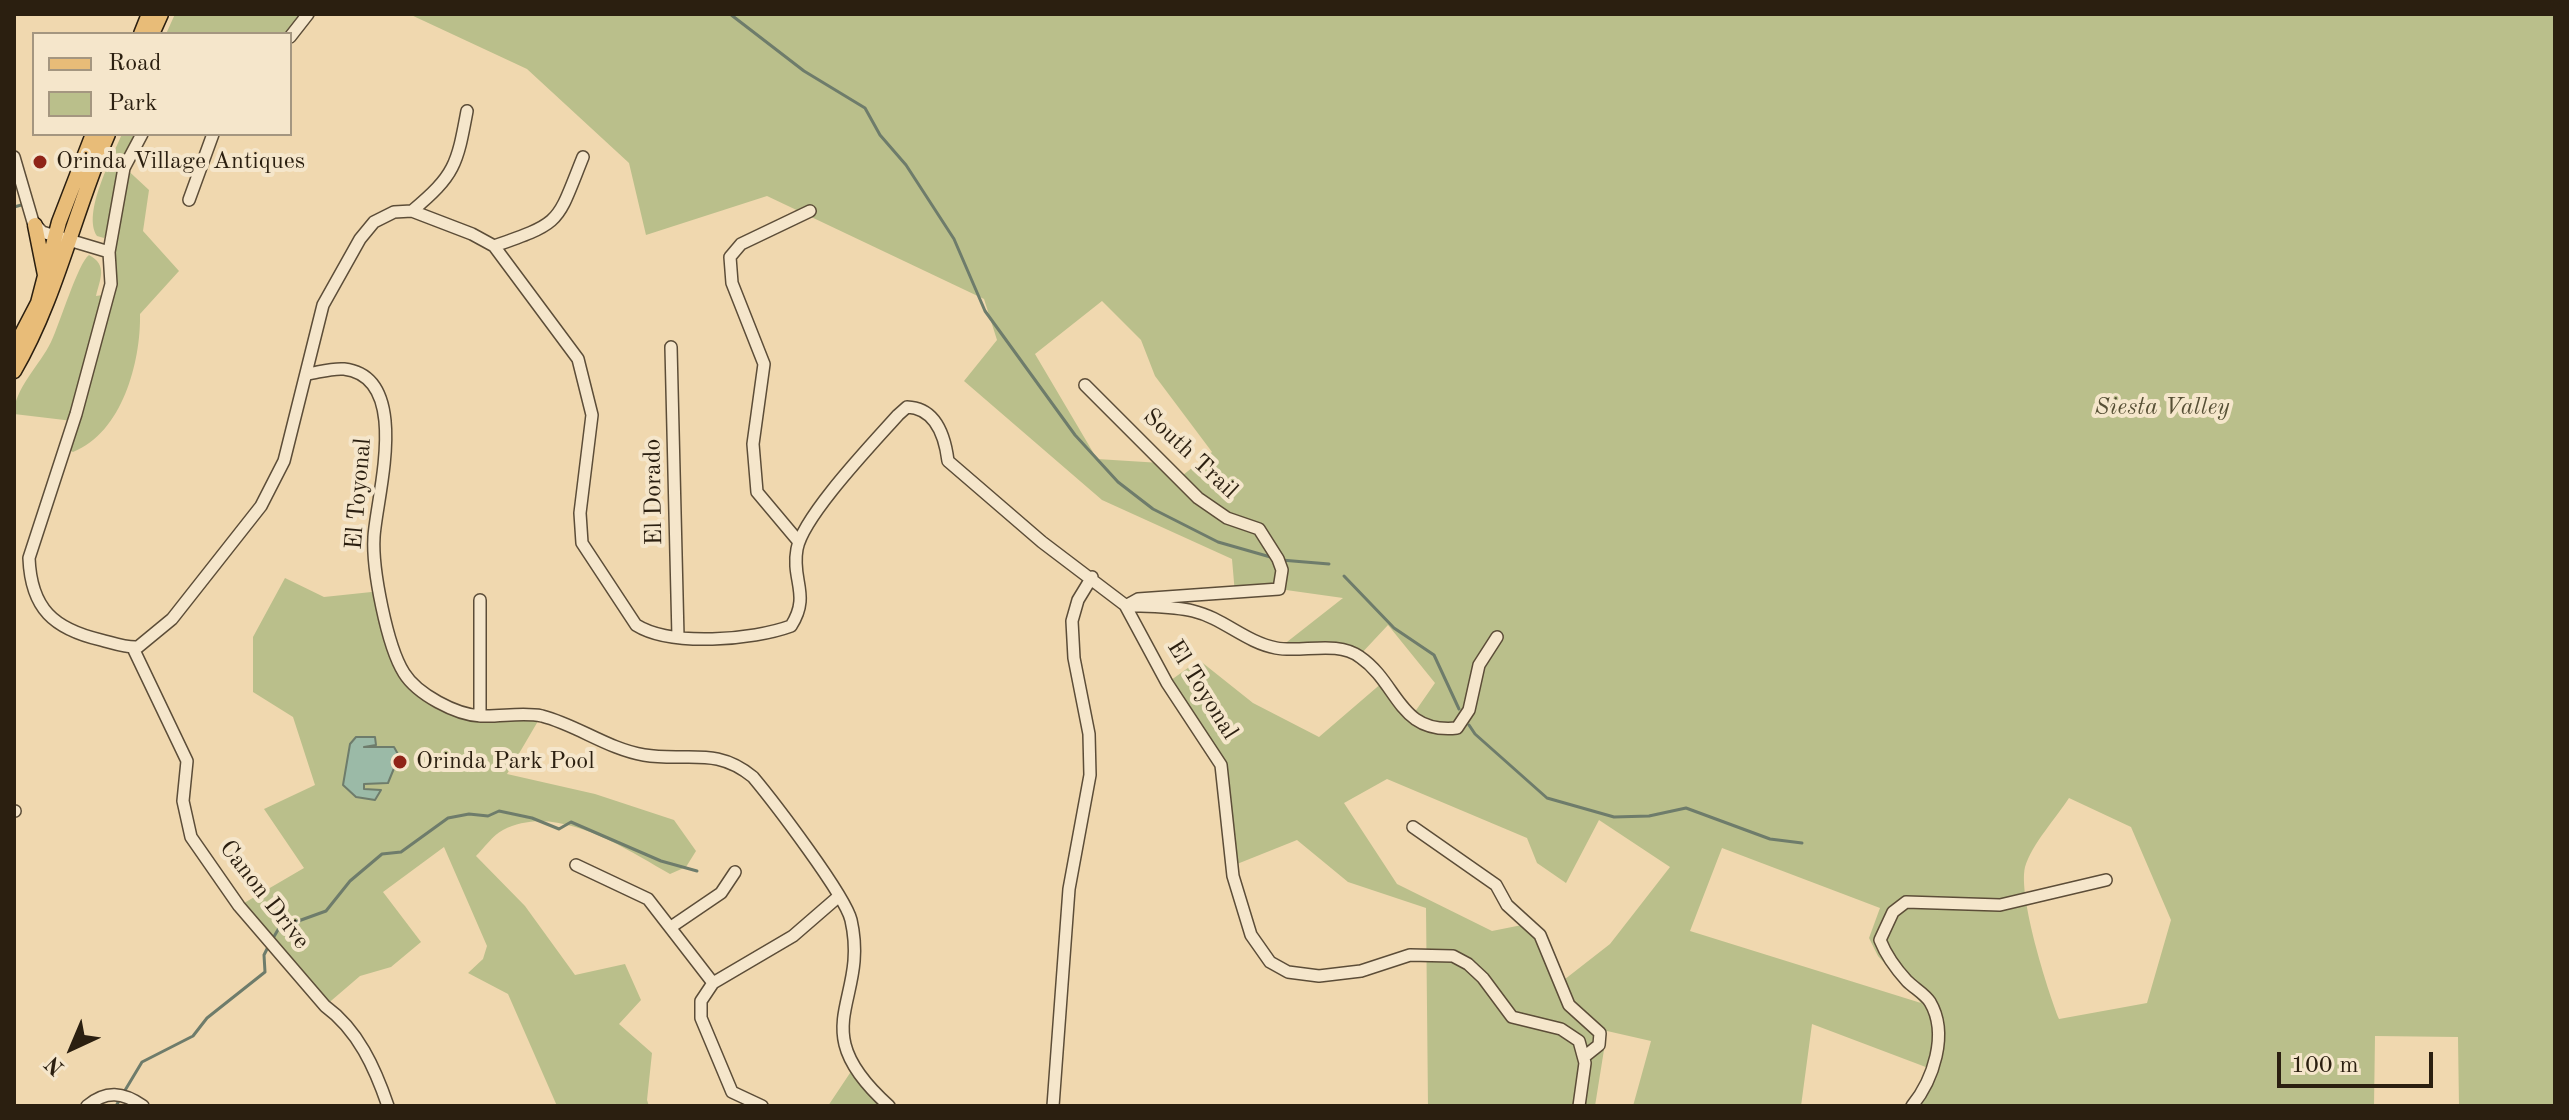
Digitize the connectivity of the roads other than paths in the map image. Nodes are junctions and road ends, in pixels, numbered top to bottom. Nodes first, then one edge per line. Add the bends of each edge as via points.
1 (308, 14) edge
2 (292, 34) edge
3 (467, 111) dead end
4 (92, 136) edge
5 (107, 136) edge
6 (141, 136) edge
7 (212, 136) edge
8 (14, 157) edge
9 (583, 157) dead end
10 (189, 200) dead end
11 (412, 211) junction
12 (810, 211) dead end
13 (33, 220) junction
14 (63, 238) junction
15 (494, 246) junction
16 (109, 252) junction
17 (45, 276) junction
18 (671, 347) dead end
19 (14, 349) edge
20 (14, 371) edge
21 (308, 374) junction
22 (1085, 385) dead end
23 (799, 542) junction
24 (1092, 577) junction
25 (480, 600) dead end
26 (1125, 605) junction
27 (678, 637) junction
28 (1497, 637) dead end
29 (133, 648) junction
30 (480, 716) junction
31 (1413, 827) dead end
32 (576, 865) dead end
33 (735, 872) dead end
34 (2106, 880) dead end
35 (838, 897) junction
36 (671, 927) junction
37 (713, 983) junction
38 (1584, 1057) junction
39 (87, 1106) edge
40 (143, 1106) edge
41 (388, 1106) edge
42 (762, 1106) edge
43 (889, 1106) edge
44 (1053, 1106) edge
45 (1579, 1106) edge
46 (1912, 1106) edge

1 - 2 street
3 - 11 street via 458,163
4 - 14 main road
5 - 14 main road
6 - 16 street via 124,168
7 - 10 street
8 - 13 street
9 - 15 street via 553,223
11 - 15 street
11 - 21 street via 383,215 360,239 323,305
12 - 23 street via 750,239 730,257 732,283 764,364 753,444 757,492
13 - 14 street via 42,232
13 - 17 main road
14 - 16 street
14 - 17 main road
14 - 20 main road via 53,292
15 - 27 street via 578,359 592,415 580,513 582,543 630,619 644,630
16 - 29 street via 111,284 29,558 30,576 44,611 59,626
17 - 19 main road
18 - 27 street, El Dorado
21 - 29 street via 284,461 261,506 172,619
21 - 30 street, El Toyonal via 348,370 372,386 382,406 387,456 375,559 393,646 405,674 417,686 466,714
22 - 26 street, South Trail via 1198,498 1227,518 1259,529 1282,570 1279,589 1138,599
23 - 24 street, El Toyonal via 865,451 907,407 917,407 936,422 948,461 1042,542
23 - 27 street via 802,602 791,626 748,637
24 - 26 street, El Toyonal
24 - 44 street via 1072,621 1090,775 1069,889
25 - 30 street
26 - 28 street via 1193,611 1252,642 1278,649 1332,649 1359,656 1412,717 1434,730 1457,728 1469,710 1479,665
26 - 38 street, El Toyonal via 1167,683 1221,765 1233,876 1251,935 1270,962 1288,972 1319,976 1361,971 1410,955 1453,956 1483,978 1512,1017 1570,1034 1579,1041
29 - 41 street, Canon Drive via 187,761 183,801 191,837 239,906 340,1017 373,1065
30 - 35 street, El Toyonal via 541,716 629,752 732,761 777,807
31 - 38 street via 1496,885 1507,905 1540,935 1562,995 1600,1033 1599,1045
32 - 36 street via 648,899
33 - 36 street via 721,893
34 - 46 street via 2000,905 1906,902 1893,912 1880,940 1905,979 1930,1002 1937,1026 1939,1050
35 - 37 street via 793,936
35 - 43 street, El Toyonal via 854,936 841,1028 845,1048 862,1078
36 - 37 street
37 - 42 street via 701,1001 701,1018 732,1092
38 - 45 street
39 - 40 street via 110,1094 124,1094

